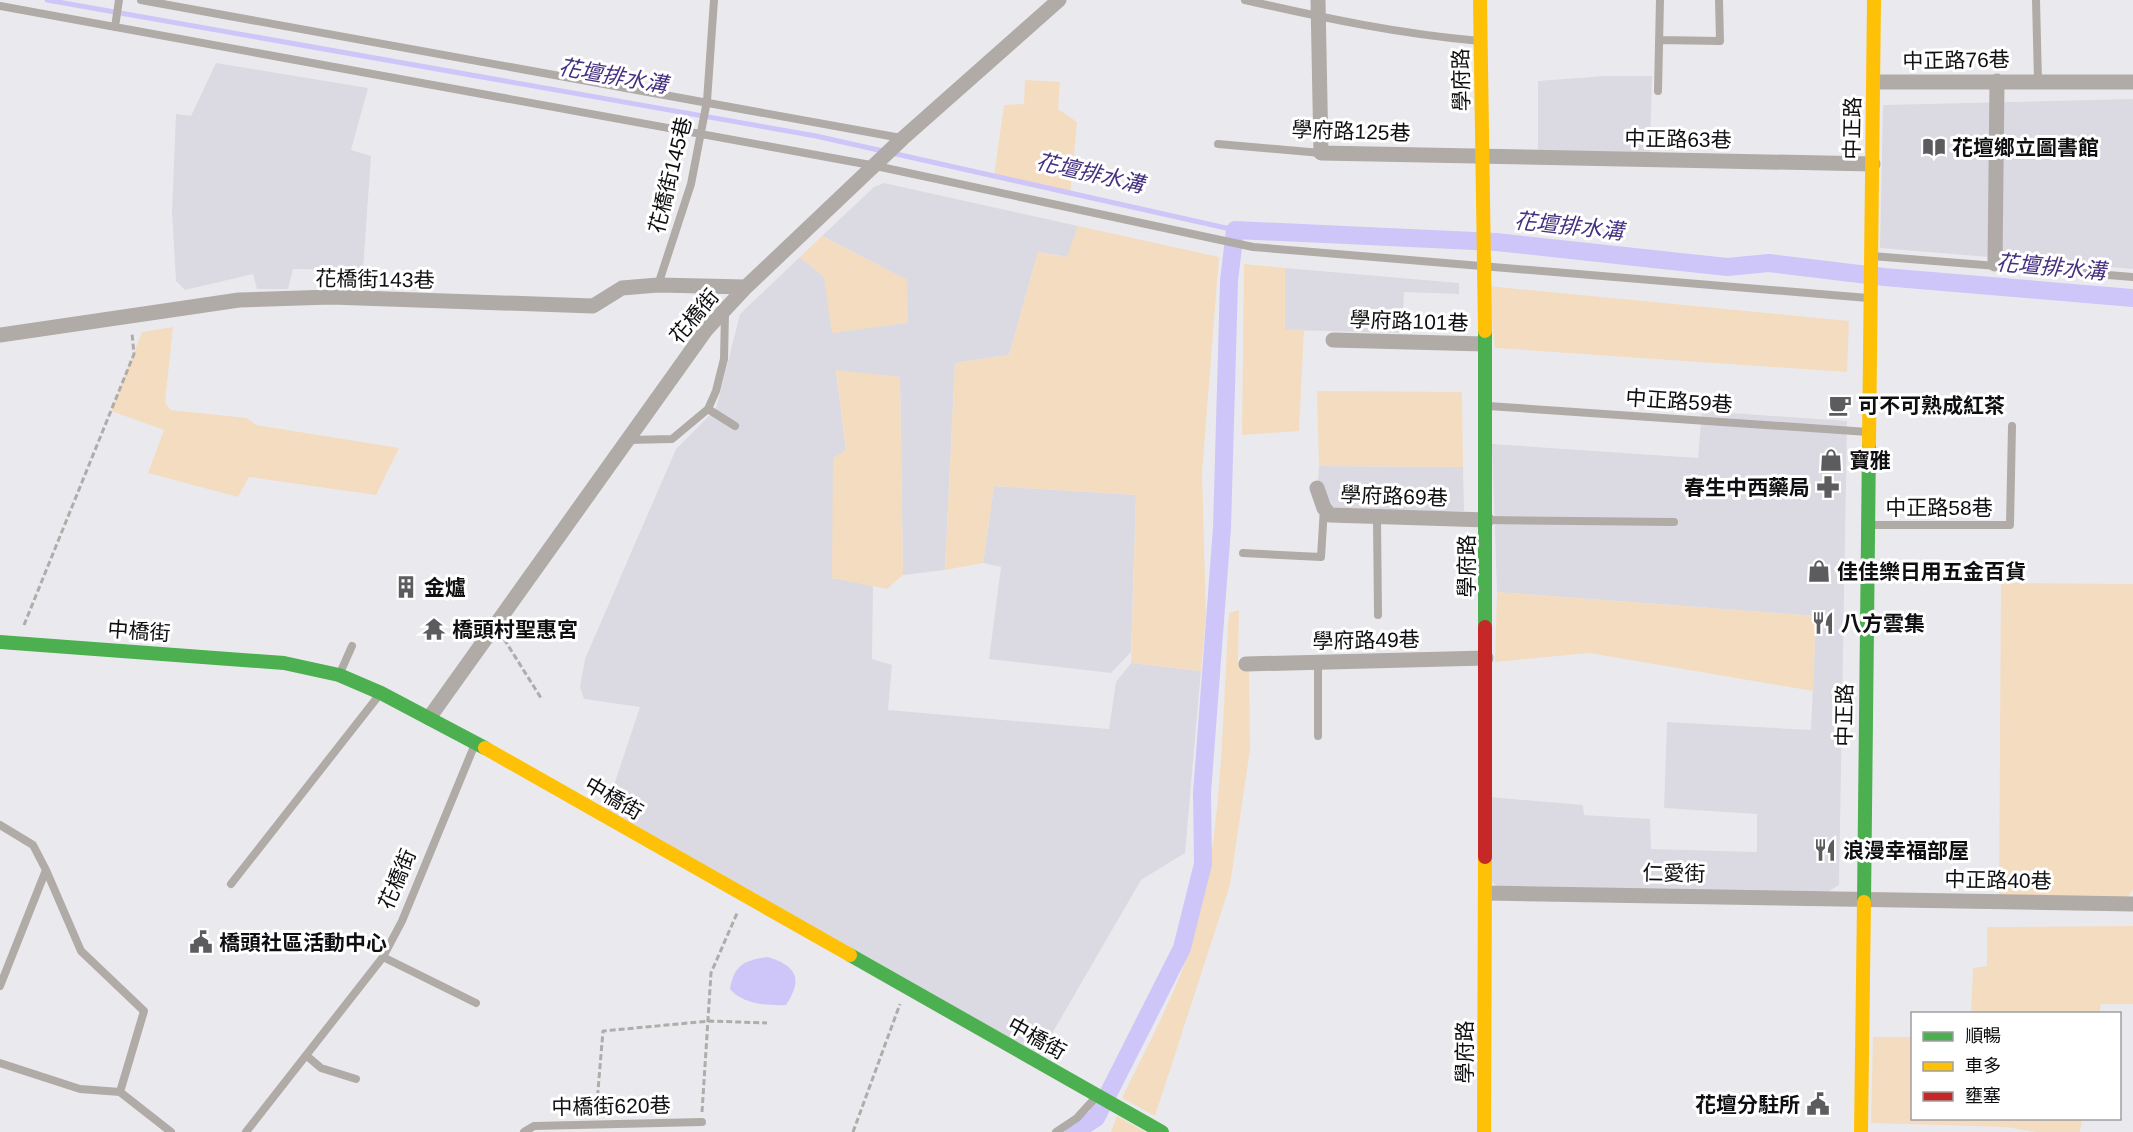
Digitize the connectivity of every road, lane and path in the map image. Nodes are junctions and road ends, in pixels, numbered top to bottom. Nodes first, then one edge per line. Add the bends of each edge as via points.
1 (119, 0) edge
2 (141, 0) edge
3 (714, 0) edge
4 (1059, 0) edge
5 (1245, 0) edge
6 (1318, 0) edge
7 (1480, 0) edge
8 (1660, 0) edge
9 (1719, 0) edge
10 (1874, 0) edge
11 (2036, 0) edge
12 (0, 6) edge
13 (1318, 17) junction
14 (115, 27) junction
15 (1659, 40) junction
16 (1481, 41) junction
17 (1997, 81) junction
18 (2038, 81) junction
19 (1874, 82) junction
20 (2133, 82) edge
21 (1658, 91) dead end
22 (707, 101) junction
23 (700, 133) junction
24 (902, 139) junction
25 (1218, 144) dead end
26 (1321, 153) junction
27 (1483, 157) junction
28 (1873, 164) junction
29 (876, 166) junction
30 (1870, 256) junction
31 (1995, 264) junction
32 (1484, 268) junction
33 (2133, 277) edge
34 (658, 285) junction
35 (746, 287) junction
36 (1869, 298) junction
37 (725, 309) junction
38 (129, 316) junction
39 (0, 335) edge
40 (1333, 340) dead end
41 (1484, 345) junction
42 (1486, 406) junction
43 (708, 409) junction
44 (735, 426) dead end
45 (2012, 426) dead end
46 (1870, 432) junction
47 (628, 440) junction
48 (1317, 488) dead end
49 (1324, 508) junction
50 (1377, 518) junction
51 (1487, 520) junction
52 (1674, 522) dead end
53 (1868, 525) junction
54 (1243, 553) dead end
55 (1378, 615) dead end
56 (495, 626) junction
57 (0, 642) edge
58 (17, 643) junction
59 (352, 646) dead end
60 (1486, 658) junction
61 (1318, 663) junction
62 (1246, 664) dead end
63 (339, 675) junction
64 (381, 693) junction
65 (541, 698) dead end
66 (429, 718) junction
67 (1318, 736) dead end
68 (476, 743) junction
69 (0, 825) edge
70 (46, 870) junction
71 (231, 885) dead end
72 (1486, 893) junction
73 (744, 897) junction
74 (1862, 899) junction
75 (2133, 904) edge
76 (383, 957) junction
77 (0, 986) edge
78 (906, 988) junction
79 (476, 1003) dead end
80 (710, 1021) junction
81 (767, 1023) dead end
82 (307, 1056) junction
83 (0, 1063) edge
84 (356, 1079) dead end
85 (120, 1092) junction
86 (1097, 1096) junction
87 (702, 1122) joint
88 (596, 1125) junction
89 (171, 1132) edge
90 (246, 1132) edge
91 (524, 1132) edge
92 (853, 1132) edge
93 (1056, 1132) edge
94 (1162, 1132) edge
95 (1484, 1132) edge
96 (1861, 1132) edge

1 - 14 lane
2 - 22 lane
3 - 22 lane, 花橋街145巷
4 - 24 street, 花橋街
5 - 13 lane
6 - 13 street
7 - 16 street, 學府路
8 - 15 lane
9 - 15 lane via 1720,41
10 - 19 street, 中正路
11 - 18 lane
12 - 14 lane
13 - 16 lane
13 - 26 street
14 - 23 lane
15 - 21 lane
16 - 27 street, 學府路
17 - 18 street, 中正路76巷
17 - 19 street, 中正路76巷
17 - 31 street
18 - 20 street, 中正路76巷
19 - 28 street, 中正路
22 - 23 lane, 花橋街145巷
22 - 24 lane
23 - 29 lane
23 - 34 lane, 花橋街145巷 via 691,184
24 - 29 street, 花橋街
25 - 26 lane, 學府路125巷
26 - 27 street, 學府路125巷
27 - 28 street, 中正路63巷
27 - 32 street, 學府路
28 - 30 street, 中正路
29 - 32 lane via 1253,248
29 - 35 street, 花橋街
30 - 31 lane
30 - 36 street, 中正路
31 - 33 lane
32 - 36 lane
32 - 41 street, 學府路
34 - 35 street, 花橋街143巷
34 - 38 street, 花橋街143巷 via 622,288 593,306 331,297 239,300
35 - 37 street, 花橋街
36 - 46 street, 中正路
37 - 43 lane via 724,359
37 - 47 street, 花橋街
38 - 39 street, 花橋街143巷
38 - 58 path via 134,354
40 - 41 street, 學府路101巷
41 - 42 street, 學府路
42 - 46 lane, 中正路59巷
42 - 51 street, 學府路
43 - 44 lane
43 - 47 lane via 672,439
45 - 53 lane, 中正路58巷 via 2010,525
46 - 53 street, 中正路
47 - 56 street, 花橋街
48 - 49 street, 學府路69巷
49 - 50 street, 學府路69巷 via 1329,515
49 - 54 lane via 1321,557
50 - 51 street, 學府路69巷
50 - 55 lane
51 - 52 lane
51 - 60 street, 學府路
53 - 74 street, 中正路
56 - 65 path
56 - 66 street, 花橋街
57 - 58 street, 中橋街
58 - 63 street, 中橋街 via 284,663
59 - 63 lane
60 - 61 street, 學府路49巷
60 - 72 street, 學府路
61 - 62 street, 學府路49巷
61 - 67 lane
63 - 64 street, 中橋街
64 - 66 street, 中橋街
64 - 71 lane
66 - 68 street, 中橋街
68 - 73 street, 中橋街
68 - 76 lane, 花橋街 via 402,921
69 - 70 lane via 33,845
70 - 77 lane
70 - 85 lane via 81,951 144,1011
72 - 74 street, 仁愛街
72 - 95 street, 學府路
73 - 78 street, 中橋街
73 - 80 path via 711,973
74 - 75 street, 中正路40巷
74 - 96 street, 中正路
76 - 79 lane
76 - 82 lane, 花橋街
78 - 86 street, 中橋街
78 - 92 path
80 - 81 path
80 - 87 path
80 - 88 path via 603,1031
82 - 84 lane via 321,1068
82 - 90 lane, 花橋街
83 - 85 lane via 80,1089
85 - 89 lane
86 - 93 lane via 1077,1118
86 - 94 street, 中橋街
87 - 88 lane, 中橋街620巷
88 - 91 lane, 中橋街620巷 via 534,1126

